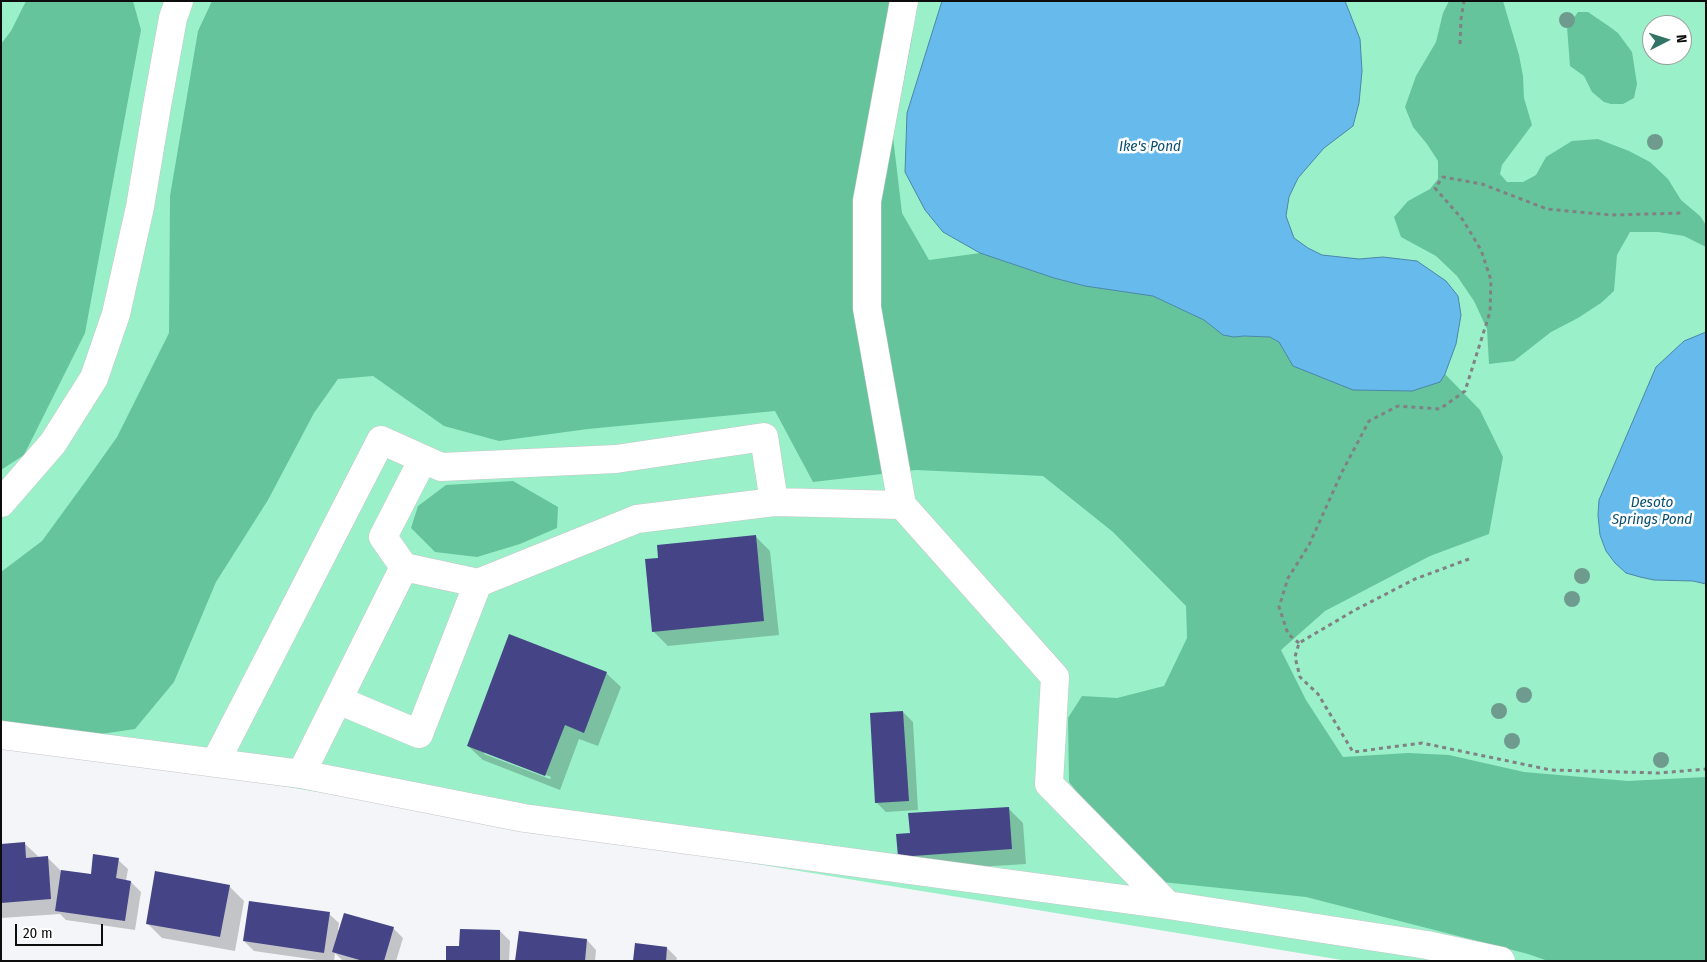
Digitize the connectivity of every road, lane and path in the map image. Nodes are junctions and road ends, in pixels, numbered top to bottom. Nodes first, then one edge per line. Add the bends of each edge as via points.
1 (179, 1) edge
2 (904, 1) edge
3 (1464, 1) edge
4 (1460, 44) dead end
5 (1683, 212) dead end
6 (423, 459) junction
7 (774, 502) junction
8 (1, 504) edge
9 (902, 505) junction
10 (1469, 559) dead end
11 (404, 568) junction
12 (478, 583) junction
13 (1299, 643) junction
14 (338, 700) junction
15 (1, 735) edge
16 (215, 763) junction
17 (1706, 769) edge
18 (301, 774) junction
19 (1168, 905) junction
20 (1428, 953) edge
21 (1501, 961) edge

1 - 8 lane via 173,18 138,216 116,314 94,378 53,443
2 - 9 lane via 867,201 867,308
3 - 4 path
5 - 13 path via 1611,215 1548,209 1482,184 1443,177 1435,188 1464,220 1481,250 1491,280 1490,312 1465,391 1440,409 1398,406 1369,421 1309,545 1288,578 1278,607 1288,634
6 - 7 lane via 441,467 616,459 764,437
6 - 11 lane via 383,536
6 - 16 lane via 381,440
7 - 9 lane
7 - 12 lane via 637,519
9 - 19 lane via 1055,677 1049,784
10 - 13 path via 1415,579
11 - 12 lane
11 - 14 lane
12 - 14 lane via 419,734
13 - 17 path via 1295,657 1300,677 1318,694 1353,752 1422,743 1551,770 1659,773
14 - 18 lane
15 - 16 lane
16 - 18 lane
18 - 19 lane via 524,818
19 - 20 lane
20 - 21 lane

